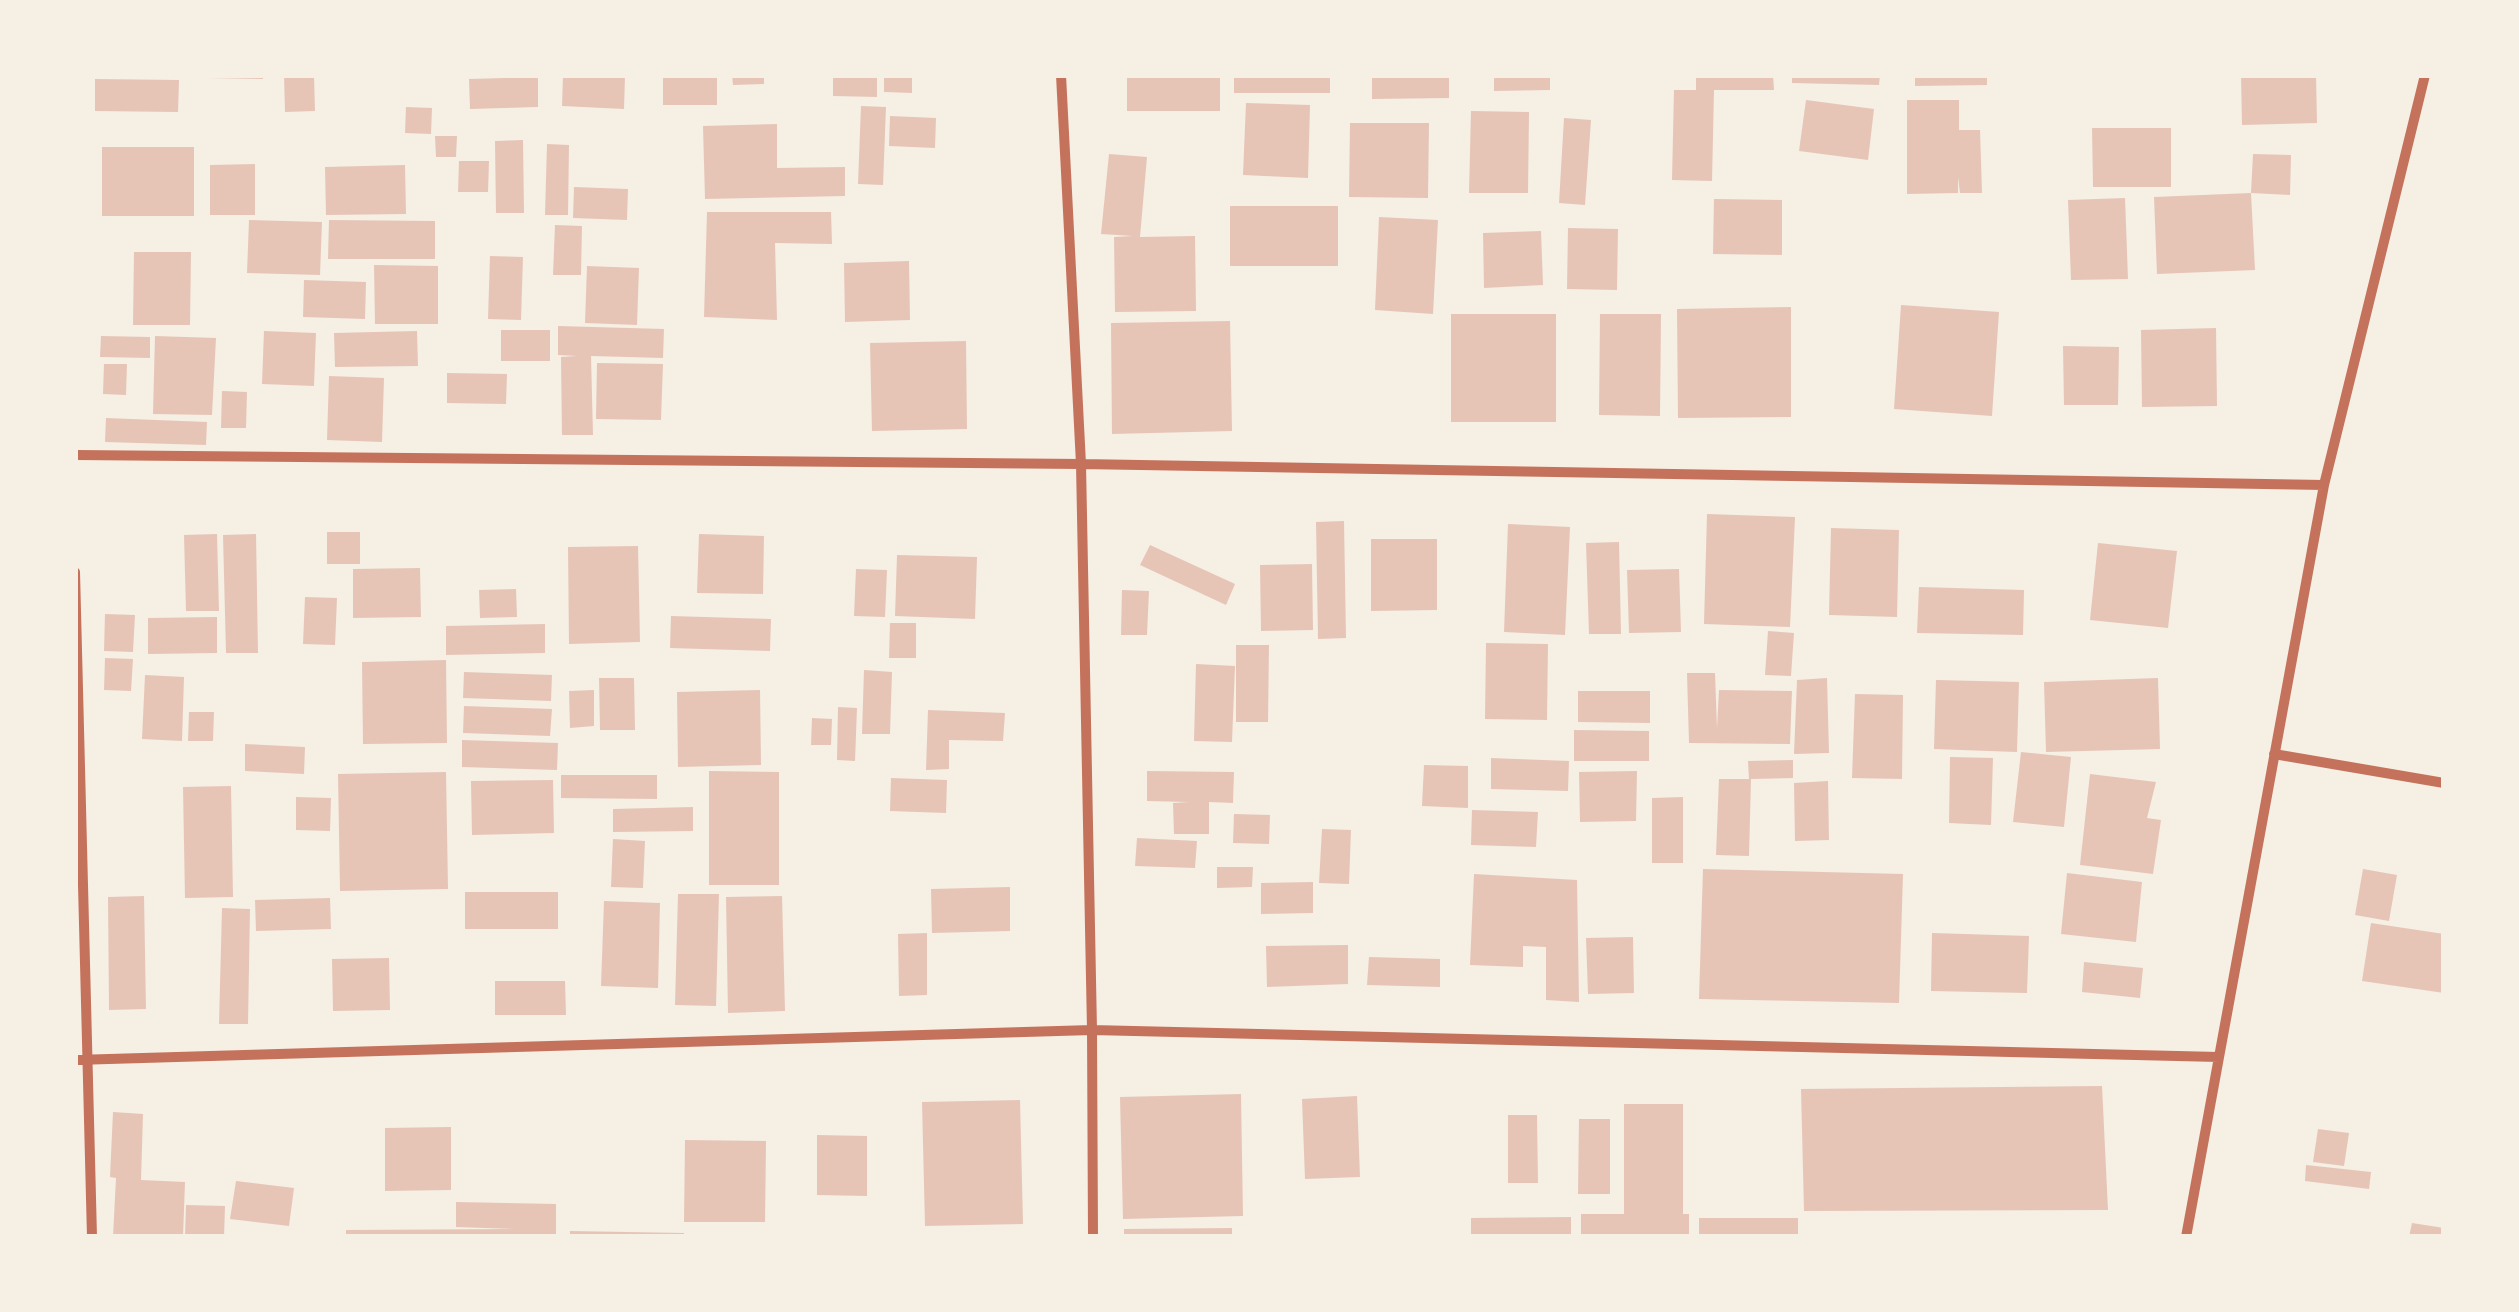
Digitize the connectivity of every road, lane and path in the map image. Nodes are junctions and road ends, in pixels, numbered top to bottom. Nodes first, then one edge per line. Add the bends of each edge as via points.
1 (1061, 75) edge
2 (2425, 75) edge
3 (75, 455) edge
4 (1081, 464) junction
5 (2324, 485) junction
6 (75, 572) edge
7 (2274, 754) junction
8 (2444, 783) edge
9 (1092, 1030) junction
10 (2219, 1057) junction
11 (81, 1060) edge
12 (92, 1237) edge
13 (1093, 1237) edge
14 (2186, 1237) edge

1 - 4 street
2 - 5 street
3 - 4 street
4 - 5 street
4 - 9 street
5 - 7 street
6 - 11 street
7 - 8 street
7 - 10 street
9 - 10 street
9 - 11 street
9 - 13 street
10 - 14 street
11 - 12 street

